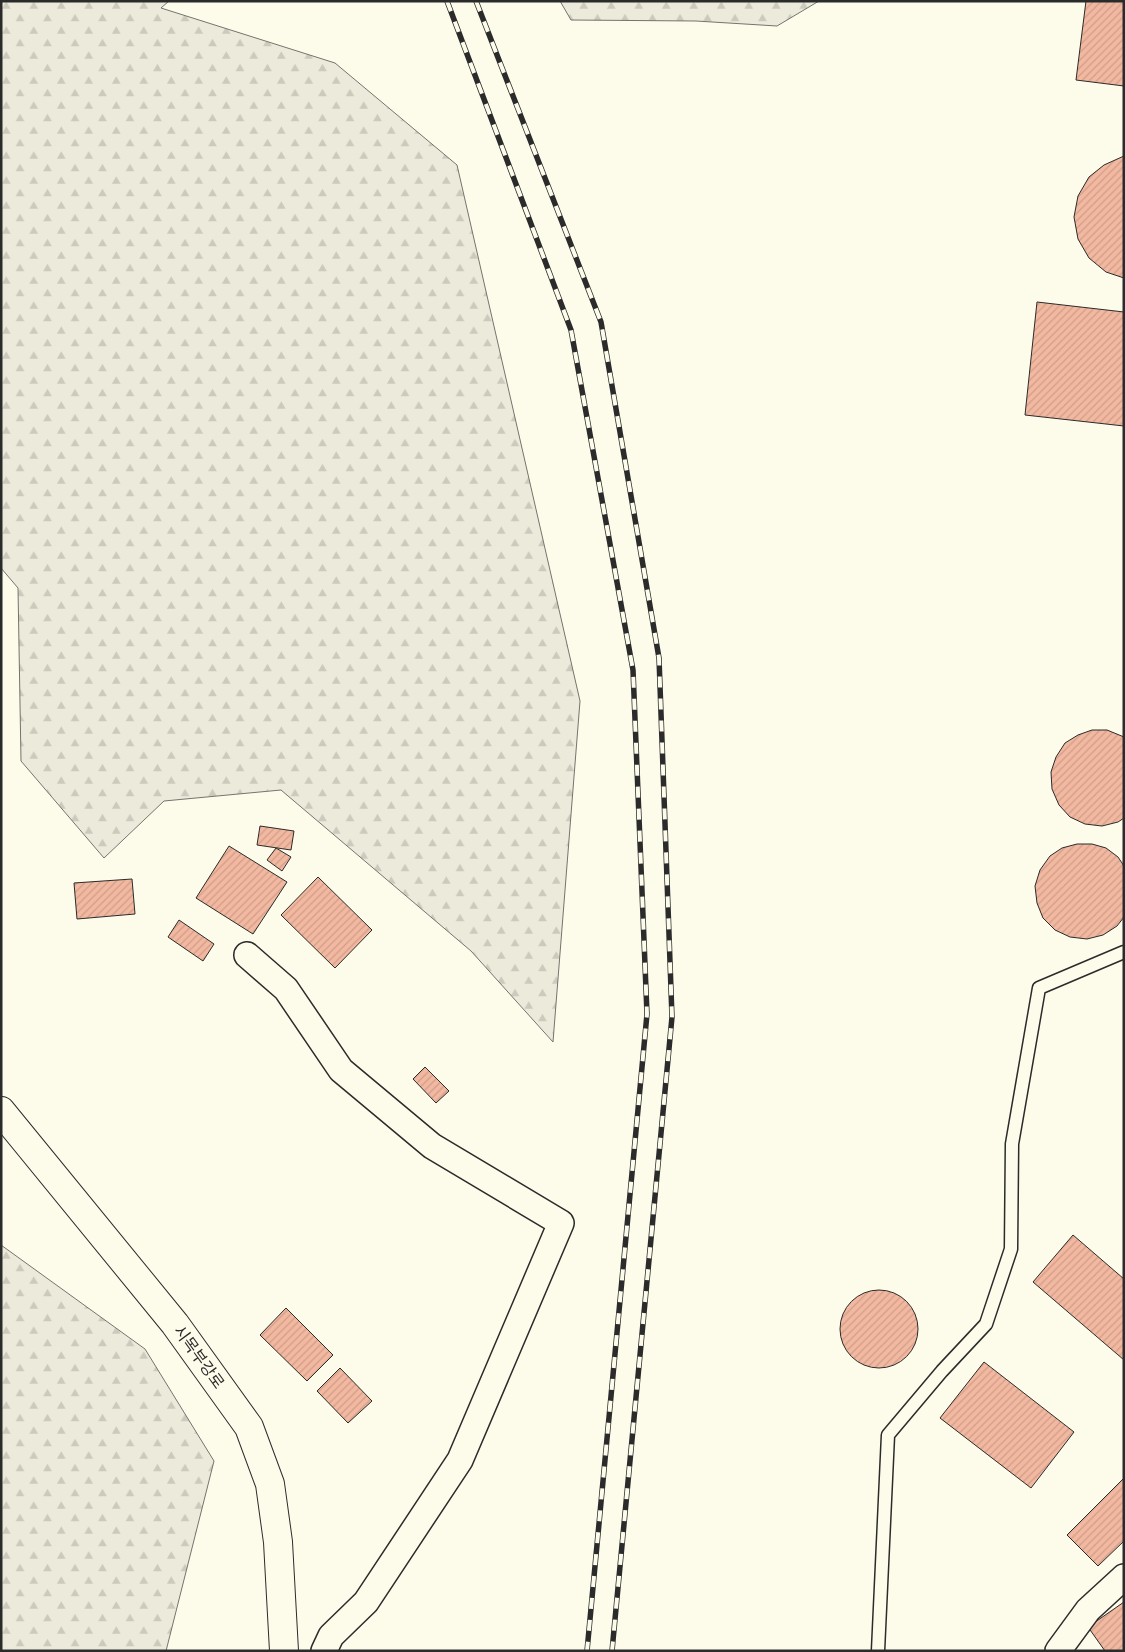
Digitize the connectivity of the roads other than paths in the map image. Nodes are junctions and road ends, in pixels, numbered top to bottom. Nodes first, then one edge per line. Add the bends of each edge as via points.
1 (1124, 952) edge
2 (247, 955) dead end
3 (1, 1111) edge
4 (1124, 1577) edge
5 (284, 1651) edge
6 (324, 1651) edge
7 (878, 1651) edge
8 (1058, 1651) edge

1 - 7 lane via 1039,988 1012,1144 1011,1249 986,1324 888,1434
2 - 6 street via 286,989 341,1070 432,1146 561,1223 460,1460 366,1602 331,1636
3 - 5 main road, 시목부강로 via 175,1324 249,1426 270,1484 278,1542
4 - 8 street via 1088,1610

